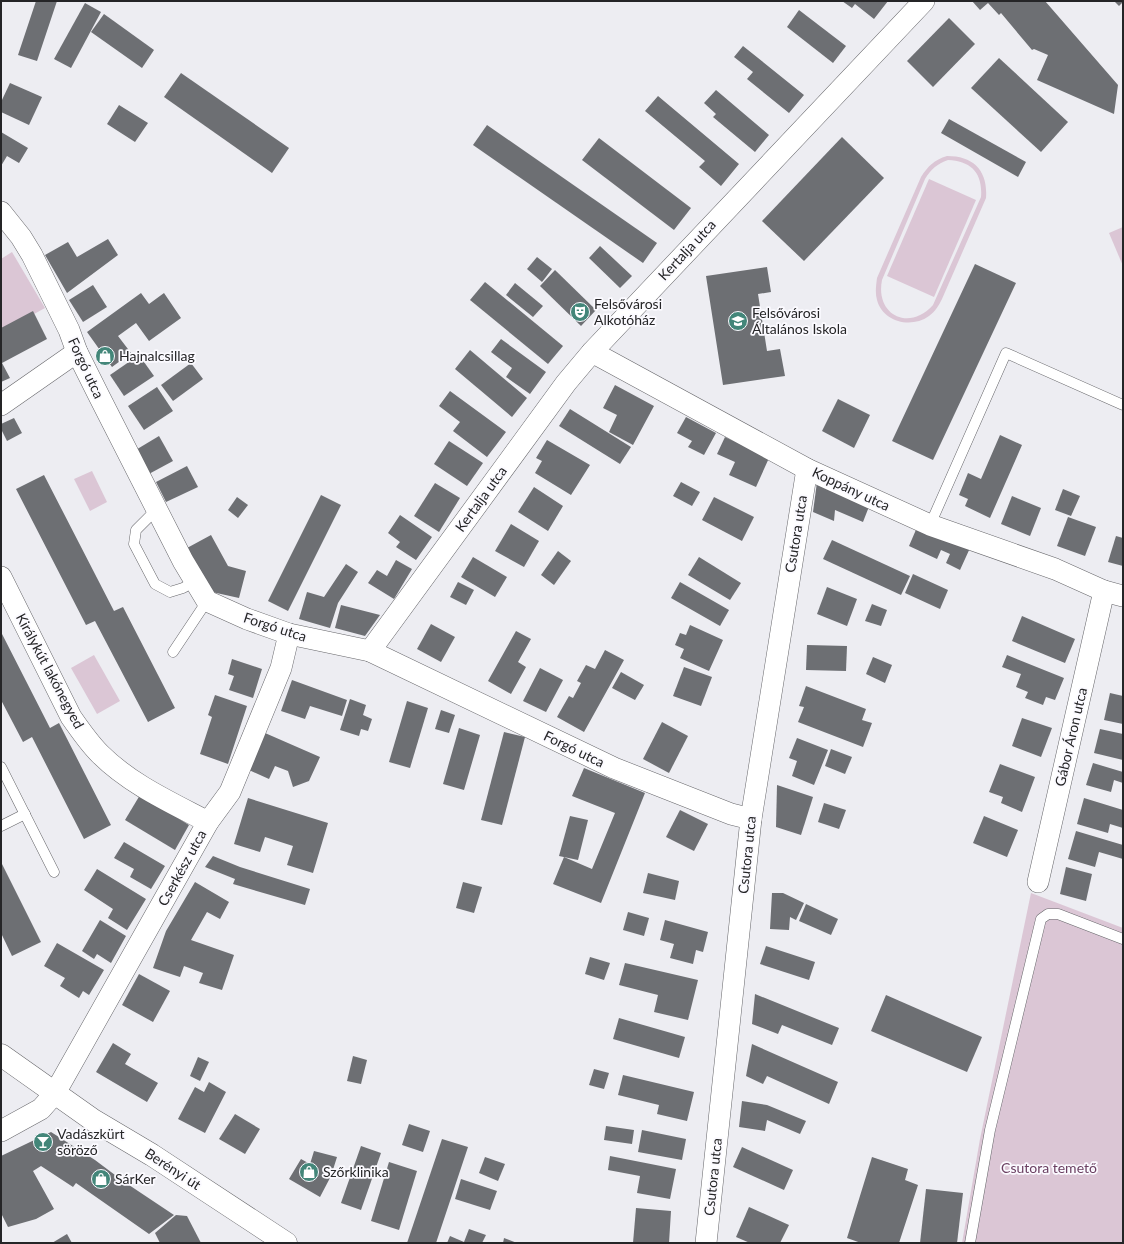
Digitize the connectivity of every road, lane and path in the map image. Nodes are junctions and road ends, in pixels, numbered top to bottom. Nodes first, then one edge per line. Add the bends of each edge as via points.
1 (924, 1) edge
2 (1, 212) edge
3 (77, 352) junction
4 (592, 352) junction
5 (1, 404) edge
6 (1123, 405) edge
7 (807, 468) junction
8 (157, 510) junction
9 (930, 526) junction
10 (1, 577) edge
11 (195, 581) junction
12 (1114, 593) edge
13 (207, 602) junction
14 (289, 634) junction
15 (370, 651) junction
16 (173, 652) dead end
17 (1, 767) edge
18 (25, 814) junction
19 (751, 819) junction
20 (208, 822) junction
21 (1, 826) edge
22 (54, 872) dead end
23 (1038, 882) dead end
24 (1123, 938) edge
25 (1, 1055) edge
26 (55, 1093) junction
27 (4, 1126) edge
28 (286, 1243) edge
29 (706, 1243) edge
30 (970, 1243) edge

1 - 4 street, Kertalja utca
2 - 3 street, Forgó utca via 32,255 69,330
3 - 5 street
3 - 8 street, Forgó utca
4 - 7 street, Koppány utca
4 - 15 street, Kertalja utca via 566,383
6 - 9 lane via 1006,354
7 - 9 street, Koppány utca
7 - 19 street, Csutora utca
8 - 11 street, Forgó utca
8 - 11 lane via 136,530 134,544 155,584 170,592
9 - 12 street, Koppány utca via 1055,569
10 - 20 street, Királykút lakónegyed via 84,737 100,754 142,787
11 - 13 street, Forgó utca
12 - 23 street, Gábor Áron utca
13 - 14 street, Forgó utca
13 - 16 lane
14 - 15 street, Forgó utca
14 - 20 street, Cserkész utca via 281,668 230,792
15 - 19 street, Forgó utca via 614,768 731,814
17 - 18 lane
18 - 21 lane
18 - 22 lane
19 - 29 street, Csutora utca
20 - 26 street, Cserkész utca
24 - 30 lane via 1058,914 1048,914 1041,919 990,1130
25 - 26 main road, Berényi út
26 - 27 street, Cserkész utca via 41,1109
26 - 28 main road, Berényi út

